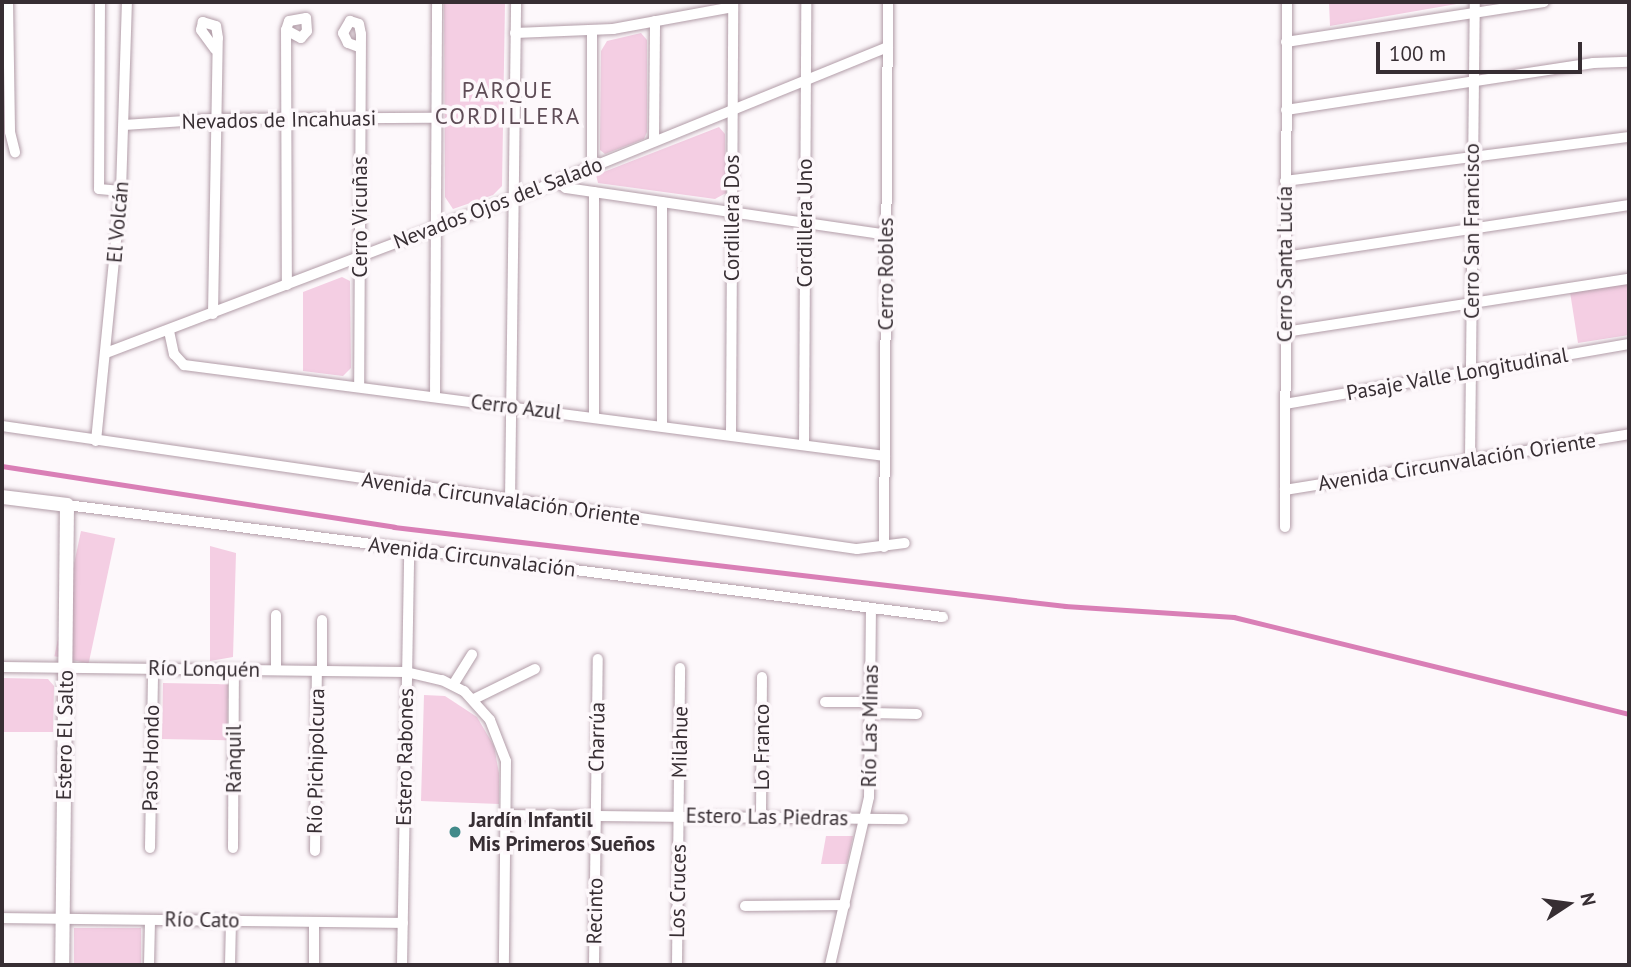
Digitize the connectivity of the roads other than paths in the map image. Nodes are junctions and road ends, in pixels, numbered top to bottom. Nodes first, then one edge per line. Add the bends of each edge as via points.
1 (8, 2) edge
2 (100, 2) edge
3 (127, 2) edge
4 (437, 2) edge
5 (516, 2) edge
6 (806, 2) edge
7 (888, 2) edge
8 (1287, 2) edge
9 (1544, 2) edge
10 (733, 4) edge
11 (1474, 7) edge
12 (654, 22) junction
13 (286, 30) dead end
14 (592, 32) junction
15 (516, 33) junction
16 (1286, 42) junction
17 (359, 47) dead end
18 (888, 47) junction
19 (215, 49) dead end
20 (1629, 62) edge
21 (806, 80) junction
22 (1474, 82) junction
23 (732, 110) junction
24 (1286, 110) junction
25 (360, 118) junction
26 (434, 118) junction
27 (215, 119) junction
28 (287, 119) junction
29 (124, 125) junction
30 (1629, 137) edge
31 (654, 142) junction
32 (15, 152) dead end
33 (1473, 155) junction
34 (592, 167) junction
35 (556, 181) junction
36 (1285, 181) junction
37 (121, 191) junction
38 (594, 192) junction
39 (515, 197) junction
40 (662, 202) junction
41 (1629, 205) edge
42 (732, 212) junction
43 (805, 223) junction
44 (436, 227) junction
45 (1473, 228) junction
46 (887, 235) junction
47 (360, 257) junction
48 (1285, 257) junction
49 (1629, 279) edge
50 (287, 285) junction
51 (1472, 300) junction
52 (213, 314) junction
53 (169, 331) junction
54 (1285, 332) junction
55 (1629, 344) edge
56 (106, 354) junction
57 (1470, 372) junction
58 (359, 387) junction
59 (435, 397) junction
60 (1286, 404) junction
61 (514, 406) junction
62 (594, 417) junction
63 (2, 426) edge
64 (662, 426) junction
65 (731, 435) junction
66 (1629, 435) edge
67 (96, 441) junction
68 (804, 444) junction
69 (885, 456) junction
70 (1470, 460) junction
71 (1285, 490) junction
72 (2, 497) edge
73 (510, 500) junction
74 (67, 505) junction
75 (1285, 527) dead end
76 (905, 543) dead end
77 (884, 547) junction
78 (409, 549) junction
79 (871, 608) junction
80 (276, 615) dead end
81 (943, 617) dead end
82 (322, 620) dead end
83 (472, 655) dead end
84 (597, 659) dead end
85 (2, 667) edge
86 (65, 668) junction
87 (680, 668) dead end
88 (153, 669) junction
89 (535, 669) dead end
90 (234, 670) junction
91 (276, 670) junction
92 (320, 671) junction
93 (406, 672) junction
94 (762, 677) dead end
95 (453, 685) junction
96 (474, 699) junction
97 (825, 702) dead end
98 (871, 707) junction
99 (917, 713) dead end
100 (506, 815) junction
101 (596, 816) junction
102 (679, 817) junction
103 (761, 817) junction
104 (866, 818) junction
105 (903, 819) dead end
106 (150, 848) dead end
107 (233, 848) dead end
108 (315, 850) dead end
109 (845, 905) junction
110 (745, 906) dead end
111 (2, 918) edge
112 (62, 919) junction
113 (150, 920) junction
114 (231, 921) junction
115 (314, 922) junction
116 (403, 923) junction
117 (62, 965) edge
118 (149, 965) edge
119 (230, 965) edge
120 (314, 965) edge
121 (402, 965) edge
122 (504, 965) edge
123 (594, 965) edge
124 (677, 965) edge
125 (830, 965) edge

1 - 32 street via 10,132
2 - 37 street, El Volcán via 99,189
3 - 29 street, El Volcán
4 - 26 street
5 - 15 street
6 - 21 street, Cordillera Uno
7 - 18 street, Cerro Robles
8 - 16 street, Cerro Santa Lucía
9 - 11 street
10 - 12 street
10 - 23 street, Cordillera Dos
11 - 16 street
11 - 22 street, Cerro San Francisco
12 - 14 street
12 - 31 street
13 - 28 street
14 - 15 street
14 - 34 street
15 - 39 street
16 - 24 street, Cerro Santa Lucía
17 - 25 street, Cerro Vicuñas
18 - 21 street, Nevados Ojos del Salado
18 - 46 street, Cerro Robles
19 - 27 street
20 - 22 street
21 - 23 street, Nevados Ojos del Salado
21 - 43 street, Cordillera Uno
22 - 24 street
22 - 33 street, Cerro San Francisco
23 - 31 street, Nevados Ojos del Salado
23 - 42 street, Cordillera Dos
24 - 36 street, Cerro Santa Lucía
25 - 26 street, Nevados de Incahuasi
25 - 28 street, Nevados de Incahuasi
25 - 47 street, Cerro Vicuñas
26 - 44 street
27 - 28 street, Nevados de Incahuasi
27 - 29 street, Nevados de Incahuasi
27 - 52 street
28 - 50 street
29 - 37 street, El Volcán
30 - 33 street
31 - 34 street, Nevados Ojos del Salado
33 - 36 street
33 - 45 street, Cerro San Francisco
34 - 35 street, Nevados Ojos del Salado
35 - 38 street via 566,188
35 - 39 street, Nevados Ojos del Salado
36 - 48 street, Cerro Santa Lucía
37 - 56 street, El Volcán
38 - 40 street
38 - 62 street
39 - 44 street, Nevados Ojos del Salado
39 - 61 street
40 - 42 street
40 - 64 street
41 - 45 street
42 - 43 street
42 - 65 street, Cordillera Dos
43 - 46 street
43 - 68 street, Cordillera Uno
44 - 47 street, Nevados Ojos del Salado
44 - 59 street
45 - 48 street
45 - 51 street, Cerro San Francisco
46 - 69 street, Cerro Robles
47 - 50 street, Nevados Ojos del Salado
47 - 58 street, Cerro Vicuñas
48 - 54 street, Cerro Santa Lucía
49 - 51 street
50 - 52 street, Nevados Ojos del Salado
51 - 54 street
51 - 57 street, Cerro San Francisco
52 - 53 street, Nevados Ojos del Salado
53 - 56 street, Nevados Ojos del Salado
53 - 58 street, Cerro Azul via 174,354 184,365
54 - 60 street, Cerro Santa Lucía
55 - 57 street, Pasaje Valle Longitudinal
56 - 67 street, El Volcán
57 - 60 street, Pasaje Valle Longitudinal
57 - 70 street, Cerro San Francisco
58 - 59 street, Cerro Azul
59 - 61 street, Cerro Azul
60 - 71 street, Cerro Santa Lucía
61 - 62 street, Cerro Azul
61 - 73 street
62 - 64 street, Cerro Azul
63 - 67 street
64 - 65 street, Cerro Azul
65 - 68 street, Cerro Azul
66 - 70 street, Avenida Circunvalación Oriente
67 - 73 street, Avenida Circunvalación Oriente
68 - 69 street, Cerro Azul
69 - 77 street, Cerro Robles
70 - 71 street, Avenida Circunvalación Oriente
71 - 75 street, Cerro Santa Lucía
72 - 74 street, Avenida Circunvalación
73 - 77 street, Avenida Circunvalación Oriente via 857,549
74 - 78 street, Avenida Circunvalación
74 - 86 street, Estero El Salto
76 - 77 street, Avenida Circunvalación Oriente
78 - 79 street, Avenida Circunvalación
78 - 93 street, Estero Rabones
79 - 81 street, Avenida Circunvalación
79 - 98 street, Río Las Minas
80 - 91 street
82 - 92 street, Río Pichipolcura
83 - 95 street
84 - 101 street, Charrúa
85 - 86 street, Río Lonquén
86 - 88 street, Río Lonquén
86 - 112 street, Estero El Salto
87 - 102 street, Milahue
88 - 90 street, Río Lonquén
88 - 106 street, Paso Hondo
89 - 96 street
90 - 91 street, Río Lonquén
90 - 107 street, Ránquil
91 - 92 street, Río Lonquén
92 - 93 street, Río Lonquén
92 - 108 street, Río Pichipolcura
93 - 95 street, Río Lonquén
93 - 116 street, Estero Rabones
94 - 103 street, Lo Franco
95 - 96 street, Río Lonquén
96 - 100 street via 503,747
97 - 98 street
98 - 99 street
98 - 104 street, Río Las Minas
100 - 101 street, Estero Las Piedras
100 - 122 street
101 - 102 street, Estero Las Piedras
101 - 123 street, Recinto
102 - 103 street, Estero Las Piedras
102 - 124 street, Los Cruces
103 - 104 street, Estero Las Piedras
104 - 105 street, Estero Las Piedras
104 - 109 street, Río Las Minas
109 - 110 street
109 - 125 street, Río Las Minas
111 - 112 street, Río Cato
112 - 113 street, Río Cato
112 - 117 street, Estero El Salto
113 - 114 street, Río Cato
113 - 118 street
114 - 115 street, Río Cato
114 - 119 street
115 - 116 street, Río Cato
115 - 120 street
116 - 121 street, Estero Rabones

